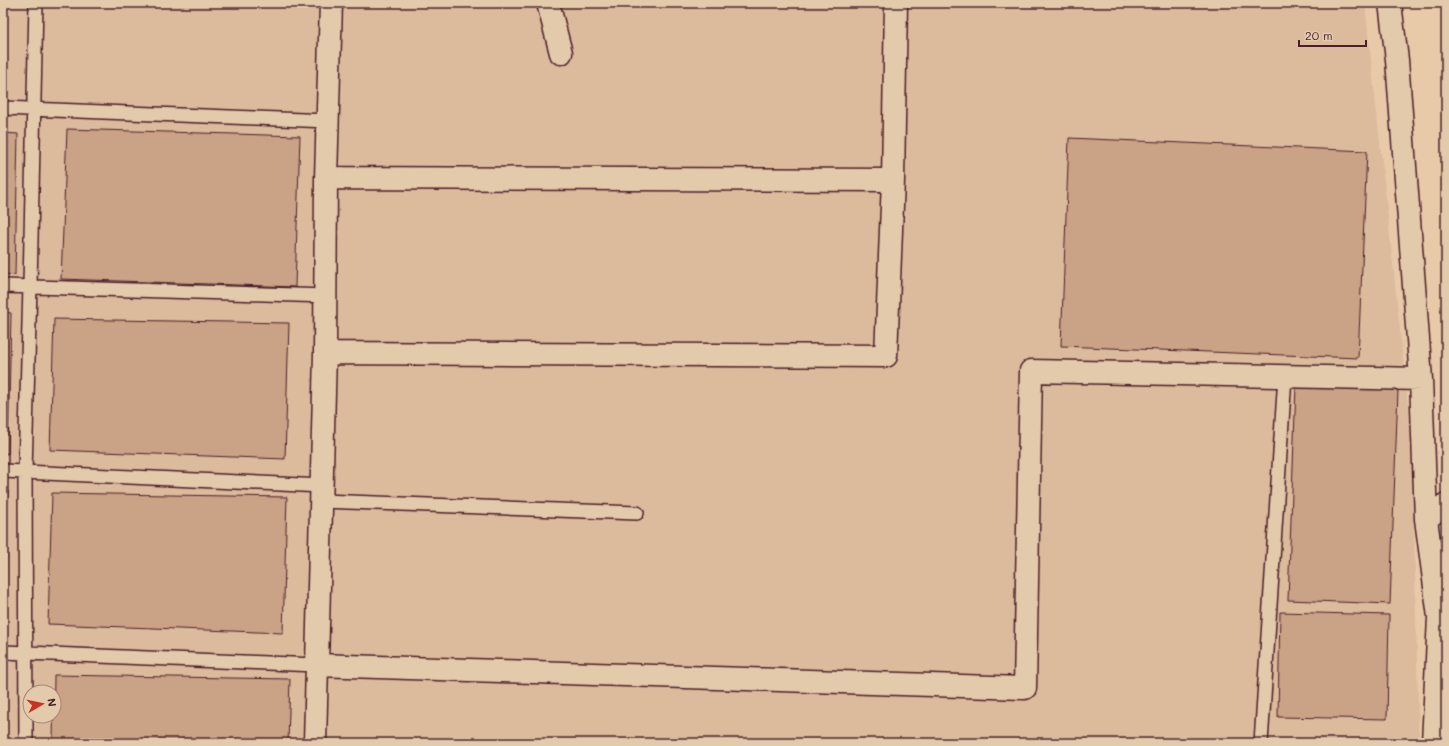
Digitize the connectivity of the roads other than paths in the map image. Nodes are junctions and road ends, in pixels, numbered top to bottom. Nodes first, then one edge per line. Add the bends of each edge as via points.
1 (36, 3) edge
2 (331, 3) edge
3 (548, 3) edge
4 (896, 3) edge
5 (1390, 3) edge
6 (561, 53) dead end
7 (3, 108) edge
8 (34, 109) junction
9 (328, 121) junction
10 (326, 178) junction
11 (893, 180) junction
12 (3, 286) edge
13 (30, 286) junction
14 (326, 296) junction
15 (325, 353) junction
16 (1285, 376) junction
17 (1421, 379) junction
18 (3, 471) edge
19 (25, 471) junction
20 (322, 494) junction
21 (1446, 504) edge
22 (637, 513) dead end
23 (1426, 519) junction
24 (3, 652) edge
25 (25, 653) junction
26 (317, 665) junction
27 (26, 743) edge
28 (315, 743) edge
29 (1261, 743) edge
30 (1433, 743) edge

1 - 8 lane
2 - 9 street
3 - 6 street
4 - 11 street
5 - 17 street via 1397,60
7 - 8 lane
8 - 9 lane
8 - 13 lane
9 - 10 street
10 - 11 street
10 - 14 street
11 - 15 street via 886,356
12 - 13 lane
13 - 14 lane
13 - 19 lane
14 - 15 street
15 - 20 street
16 - 17 street
16 - 26 street via 1031,371 1024,688
16 - 29 lane
17 - 23 street
18 - 19 lane
19 - 20 lane
19 - 25 lane
20 - 22 lane
20 - 26 street
21 - 23 street
23 - 30 street via 1439,617
24 - 25 lane
25 - 26 lane
25 - 27 lane
26 - 28 street

